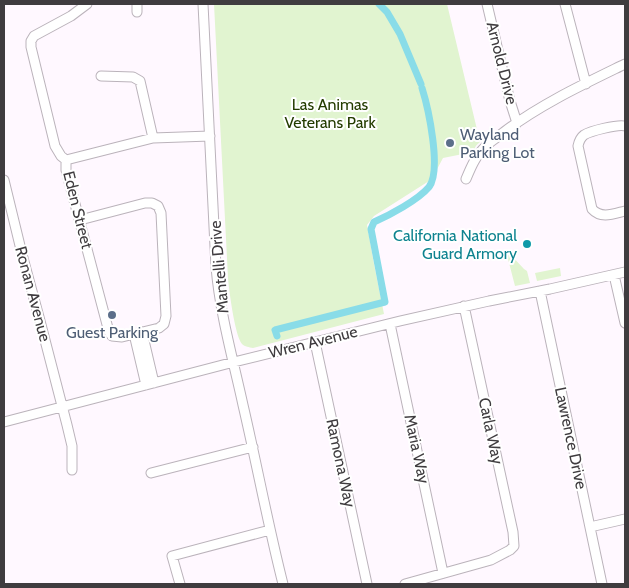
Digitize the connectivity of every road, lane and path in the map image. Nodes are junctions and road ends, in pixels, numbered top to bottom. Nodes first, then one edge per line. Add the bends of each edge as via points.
1 (87, 4) edge
2 (203, 4) edge
3 (487, 4) edge
4 (565, 4) edge
5 (625, 64) edge
6 (101, 76) dead end
7 (586, 84) junction
8 (517, 123) junction
9 (625, 126) edge
10 (210, 136) junction
11 (153, 138) junction
12 (66, 160) junction
13 (466, 179) dead end
14 (4, 180) edge
15 (625, 211) edge
16 (80, 220) junction
17 (625, 272) edge
18 (614, 275) junction
19 (540, 291) junction
20 (464, 306) junction
21 (625, 323) edge
22 (390, 324) junction
23 (138, 333) junction
24 (315, 342) junction
25 (234, 362) junction
26 (150, 384) junction
27 (62, 407) junction
28 (4, 422) edge
29 (253, 447) junction
30 (72, 470) dead end
31 (151, 474) dead end
32 (625, 519) edge
33 (590, 527) junction
34 (270, 530) junction
35 (443, 574) junction
36 (180, 584) edge
37 (283, 584) edge
38 (366, 584) edge
39 (405, 584) edge
40 (602, 584) edge

1 - 12 street, Eden Street via 34,36 30,47 55,146
2 - 10 street, Mantelli Drive
3 - 8 street, Arnold Drive
4 - 7 street
5 - 7 street
6 - 11 street via 133,77 140,81
7 - 8 street
8 - 13 street via 485,147
9 - 15 street via 588,133 579,143 592,209 604,215
10 - 11 street
10 - 25 street, Mantelli Drive via 218,283
11 - 12 street
12 - 16 street, Eden Street
14 - 27 street, Ronan Avenue
16 - 23 street, Eden Street via 109,332 117,337
16 - 23 street via 149,202 160,209 166,320 160,328
17 - 18 street, Wren Avenue
18 - 19 street, Wren Avenue
18 - 21 street
19 - 20 street, Wren Avenue
19 - 33 street, Lawrence Drive
20 - 22 street, Wren Avenue
20 - 35 street, Carla Way via 514,546 491,560
22 - 24 street, Wren Avenue
22 - 35 street, Maria Way
23 - 26 street
24 - 25 street, Wren Avenue
24 - 38 street, Ramona Way
25 - 26 street, Wren Avenue
25 - 29 street, Mantelli Drive
26 - 27 street, Wren Avenue
27 - 28 street, Wren Avenue
27 - 30 street, Ronan Avenue via 72,446
29 - 31 street
29 - 34 street, Mantelli Drive
32 - 33 street
33 - 40 street, Lawrence Drive
34 - 36 street via 172,556
34 - 37 street, Mantelli Drive
35 - 39 street

